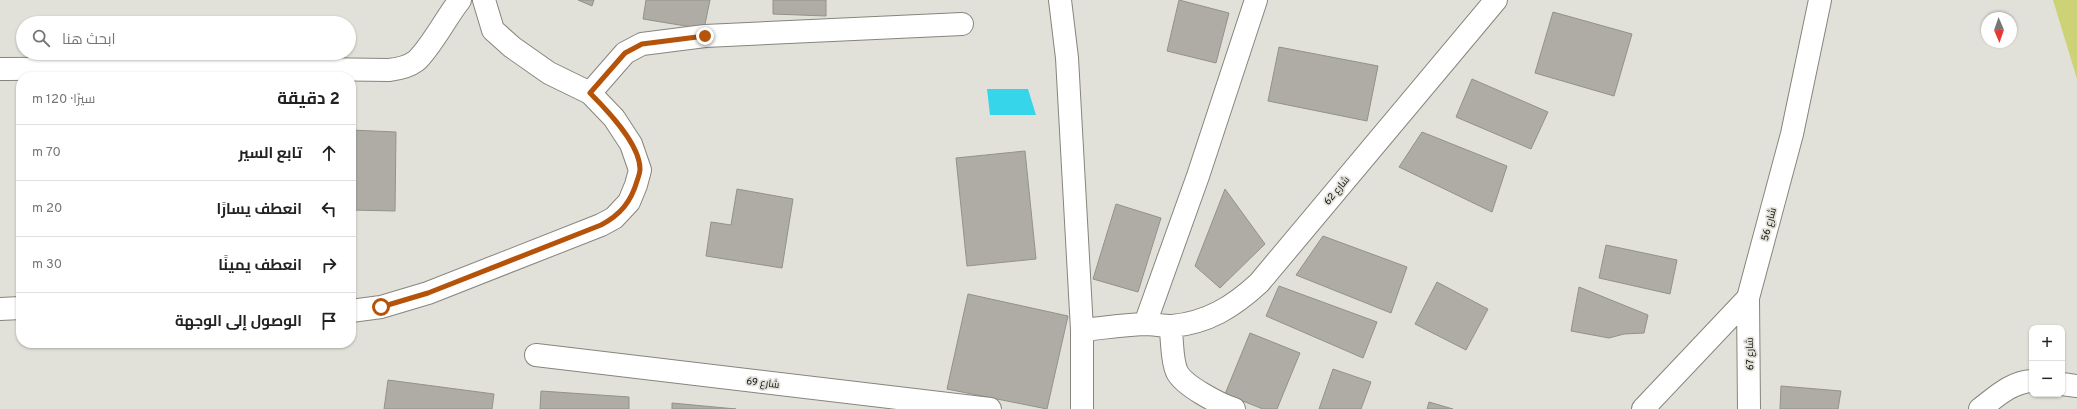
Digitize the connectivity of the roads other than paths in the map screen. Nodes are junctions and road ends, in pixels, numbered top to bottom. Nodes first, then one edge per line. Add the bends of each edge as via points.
1 (460, 0) edge
2 (484, 0) edge
3 (1060, 0) edge
4 (1256, 0) edge
5 (1496, 0) edge
6 (1820, 0) edge
7 (962, 24) dead end
8 (0, 70) edge
9 (590, 93) junction
10 (1748, 298) junction
11 (16, 308) edge
12 (0, 309) edge
13 (356, 310) edge
14 (1144, 324) junction
15 (1170, 326) junction
16 (1082, 330) junction
17 (536, 355) dead end
18 (2029, 381) edge
19 (2065, 384) edge
20 (2077, 386) edge
21 (990, 409) edge
22 (1082, 409) edge
23 (1234, 409) edge
24 (1643, 409) edge
25 (1749, 409) edge
26 (1980, 409) edge

1 - 8 street via 415,62 403,68
2 - 9 street via 492,30 549,72
3 - 16 street via 1067,58
4 - 14 street via 1198,176
5 - 15 street, شارع 62 via 1259,283 1240,300 1212,316
6 - 10 street, شارع 56 via 1792,134
7 - 9 street via 705,36 642,44 625,53
9 - 13 street via 614,118 631,144 640,170 629,202 614,218 428,293 381,307
10 - 24 street, شارع 56
10 - 25 street, شارع 67
11 - 12 street
14 - 15 street, شارع 62
14 - 16 street, شارع 62
15 - 23 street via 1177,371 1183,380 1222,405
16 - 22 street
17 - 21 street, شارع 69
18 - 26 street via 2005,390
19 - 20 street

